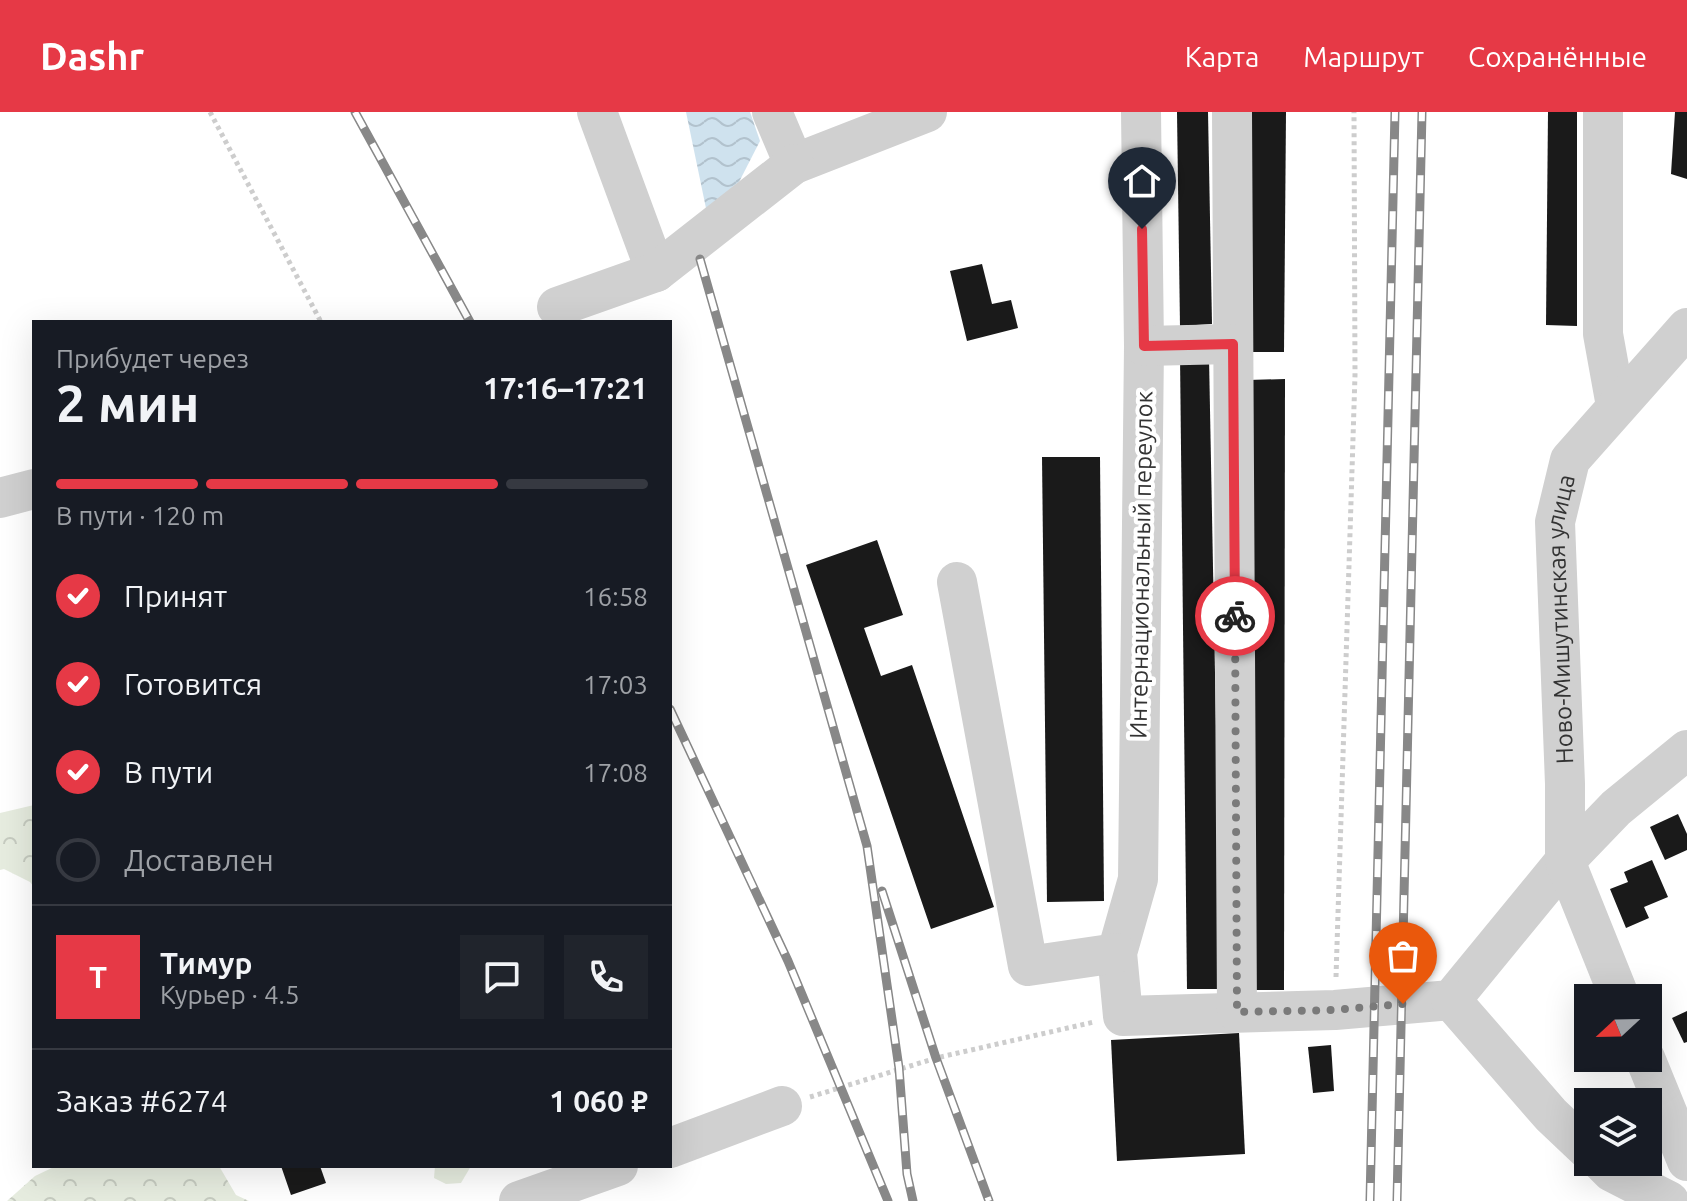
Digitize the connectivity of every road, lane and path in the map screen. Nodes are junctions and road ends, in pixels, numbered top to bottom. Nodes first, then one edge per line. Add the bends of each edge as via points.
1 (210, 112) edge
2 (597, 112) edge
3 (772, 112) edge
4 (927, 112) edge
5 (1141, 112) edge
6 (1232, 112) edge
7 (1354, 112) edge
8 (1603, 112) edge
9 (794, 164) junction
10 (656, 272) junction
11 (557, 307) dead end
12 (320, 320) edge
13 (1687, 328) edge
14 (1233, 344) junction
15 (1144, 346) junction
16 (1616, 406) junction
17 (32, 490) edge
18 (0, 498) edge
19 (957, 582) dead end
20 (1687, 750) edge
21 (1565, 861) junction
22 (1117, 953) junction
23 (1614, 984) edge
24 (1451, 1000) junction
25 (1335, 1010) junction
26 (1237, 1012) junction
27 (1123, 1016) junction
28 (1664, 1076) edge
29 (782, 1106) joint
30 (1574, 1137) edge
31 (672, 1142) edge
32 (1687, 1161) edge
33 (612, 1168) edge
34 (1620, 1176) edge
35 (519, 1201) edge
36 (1669, 1201) edge

1 - 12 path
2 - 10 street
3 - 9 street
4 - 9 street
5 - 15 street, Интернациональный переулок
6 - 14 street
7 - 25 path via 1355,375
8 - 16 street via 1603,334
9 - 10 street
10 - 11 street
13 - 16 street, Ново-Мишутинская улица
14 - 15 street
14 - 26 street
15 - 22 street, Интернациональный переулок via 1138,879
16 - 21 street, Ново-Мишутинская улица via 1570,460 1555,522
17 - 18 street
19 - 22 street via 1028,966
20 - 21 street via 1616,808
21 - 23 street
21 - 24 street
22 - 27 street, Интернациональный переулок
24 - 25 street
24 - 30 street
25 - 26 street
26 - 27 street
27 - 29 path via 899,1068
28 - 32 street
29 - 31 street
33 - 35 street
34 - 36 street

